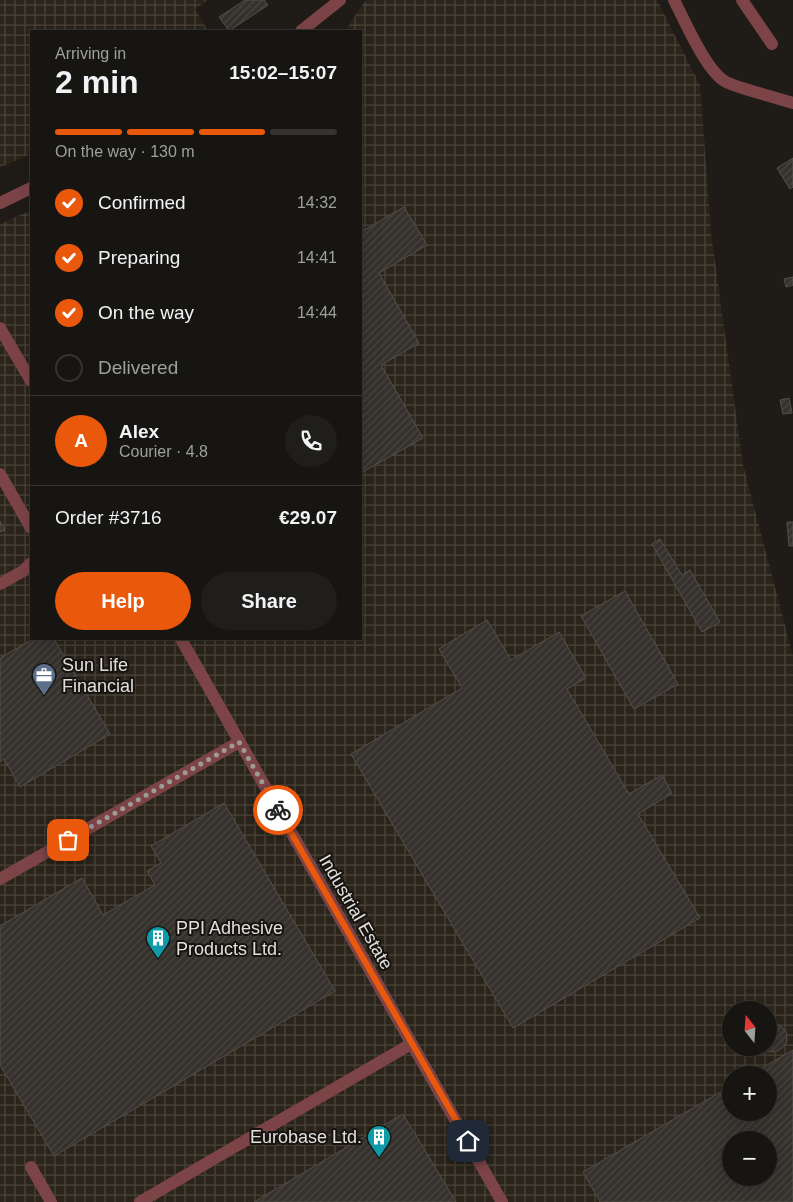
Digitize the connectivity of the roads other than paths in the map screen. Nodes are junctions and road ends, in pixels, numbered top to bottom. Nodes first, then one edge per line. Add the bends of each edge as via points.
1 (340, 0) edge
2 (674, 0) edge
3 (742, 0) edge
4 (302, 30) edge
5 (772, 44) dead end
6 (793, 103) edge
7 (30, 188) edge
8 (0, 203) edge
9 (0, 328) edge
10 (30, 379) edge
11 (0, 474) edge
12 (30, 526) edge
13 (30, 564) edge
14 (0, 584) edge
15 (181, 640) edge
16 (239, 742) junction
17 (0, 879) edge
18 (411, 1044) junction
19 (31, 1167) dead end
20 (51, 1202) edge
21 (140, 1202) edge
22 (502, 1202) edge

1 - 4 street
2 - 6 street via 711,68 721,78 741,88
3 - 5 street
7 - 8 street
9 - 10 street
11 - 12 street
13 - 14 street
15 - 16 street, Industrial Estate
16 - 17 street
16 - 18 street, Industrial Estate
18 - 21 street
18 - 22 street, Industrial Estate
19 - 20 street

